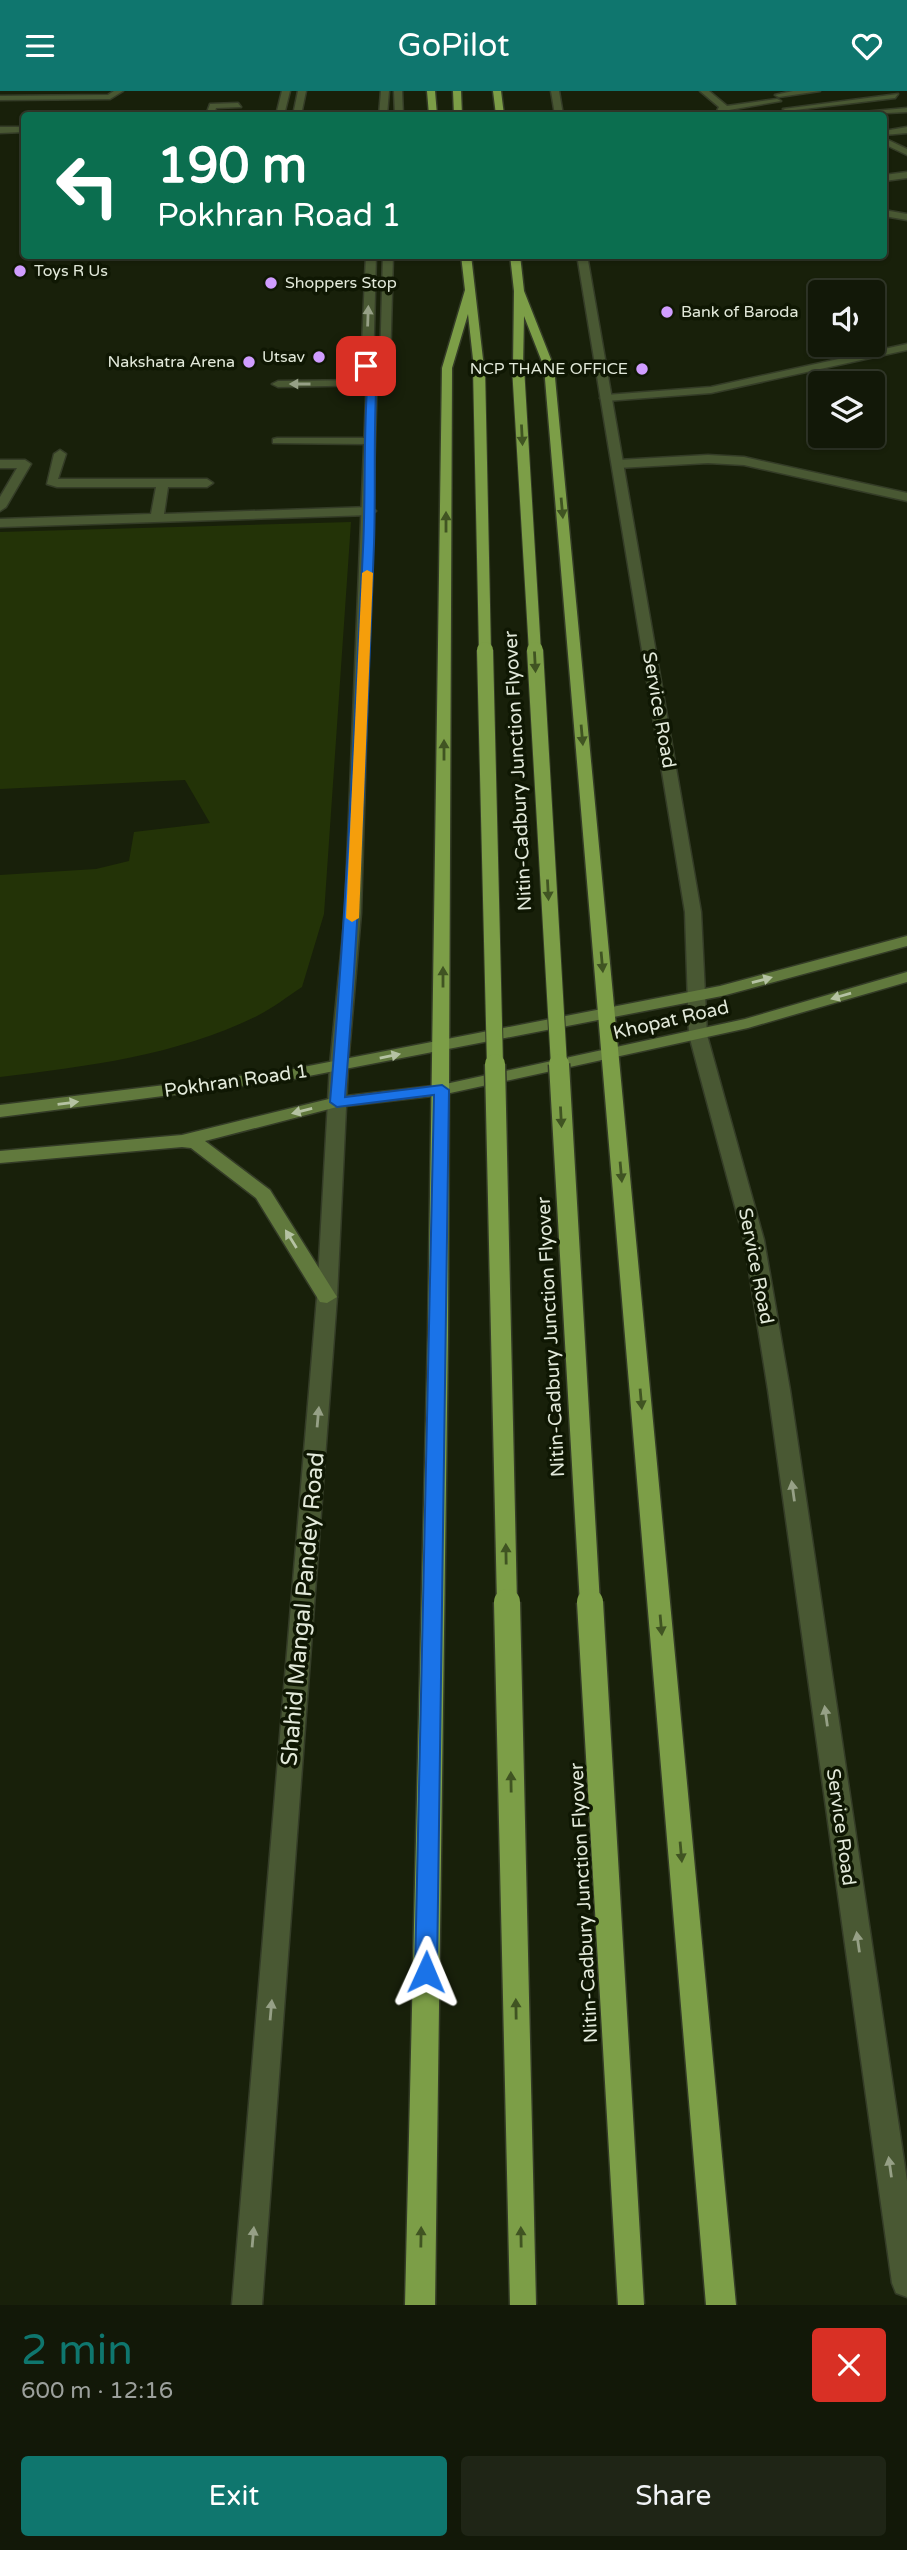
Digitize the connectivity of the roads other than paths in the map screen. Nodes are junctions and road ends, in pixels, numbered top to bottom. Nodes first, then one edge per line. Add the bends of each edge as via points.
1 (80, 91) edge
2 (119, 91) edge
3 (286, 91) edge
4 (302, 91) edge
5 (385, 91) edge
6 (398, 91) edge
7 (431, 91) edge
8 (457, 91) edge
9 (497, 91) edge
10 (555, 91) edge
11 (704, 91) edge
12 (816, 91) edge
13 (885, 91) edge
14 (0, 95) edge
15 (231, 95) dead end
16 (776, 96) edge
17 (895, 96) junction
18 (907, 101) edge
19 (237, 105) junction
20 (723, 106) junction
21 (787, 109) junction
22 (907, 110) edge
23 (211, 112) edge
24 (236, 112) edge
25 (281, 112) edge
26 (298, 112) edge
27 (383, 112) edge
28 (399, 112) edge
29 (433, 112) edge
30 (458, 112) edge
31 (500, 112) edge
32 (558, 112) edge
33 (726, 112) edge
34 (794, 112) edge
35 (885, 112) edge
36 (0, 130) edge
37 (21, 130) edge
38 (907, 130) edge
39 (887, 133) edge
40 (887, 142) edge
41 (907, 152) edge
42 (907, 175) edge
43 (887, 178) edge
44 (887, 214) edge
45 (907, 217) edge
46 (371, 259) edge
47 (388, 259) edge
48 (466, 259) edge
49 (515, 259) edge
50 (583, 259) edge
51 (519, 291) junction
52 (469, 292) junction
53 (907, 347) edge
54 (372, 378) junction
55 (278, 384) dead end
56 (606, 398) junction
57 (277, 441) dead end
58 (368, 441) junction
59 (44, 462) junction
60 (0, 464) edge
61 (618, 464) junction
62 (163, 483) junction
63 (207, 483) dead end
64 (907, 497) edge
65 (0, 507) edge
66 (370, 511) junction
67 (157, 518) junction
68 (0, 523) edge
69 (907, 941) edge
70 (907, 977) edge
71 (696, 996) junction
72 (607, 1013) junction
73 (511, 1032) joint
74 (698, 1035) junction
75 (442, 1046) junction
76 (612, 1055) junction
77 (339, 1065) junction
78 (442, 1090) junction
79 (337, 1102) junction
80 (0, 1111) edge
81 (182, 1141) junction
82 (0, 1157) edge
83 (327, 1297) junction
84 (907, 2283) edge
85 (247, 2305) edge
86 (420, 2305) edge
87 (523, 2305) edge
88 (631, 2305) edge
89 (721, 2305) edge

1 - 14 street
2 - 14 street via 110,97
3 - 25 street
4 - 26 street
5 - 27 street
6 - 28 street
7 - 29 highway
8 - 30 highway
9 - 31 highway
10 - 32 street
11 - 20 street
12 - 16 street
13 - 17 street
15 - 19 street via 239,95
16 - 20 street
16 - 21 street
17 - 18 street
17 - 21 street
19 - 23 street via 213,106
19 - 24 street
20 - 33 street via 720,109
21 - 34 street
22 - 35 street
36 - 37 street
38 - 39 street
40 - 41 street
42 - 43 street
44 - 45 street
54 -> 46 street via 366,366
47 - 54 street via 385,367
48 - 52 highway, Nitin-Cadbury Junction Flyover
49 - 51 highway
50 - 56 street, Service Road
51 -> 72 highway via 549,367
51 -> 88 highway, Nitin-Cadbury Junction Flyover, bridge via 517,367
75 -> 52 highway via 447,368
87 -> 52 highway, Nitin-Cadbury Junction Flyover, bridge via 479,368
53 - 56 street via 711,390
54 -> 55 street
54 - 58 street
56 - 61 street, Service Road
57 - 58 street
58 - 66 street
59 - 60 street
59 - 62 street via 51,481 57,483
59 - 65 street
61 - 64 street via 744,461
61 - 71 street, Service Road via 693,912
62 - 63 street
62 - 67 street
66 - 67 street
66 - 77 street, Shahid Mangal Pandey Road via 353,912
67 - 68 street
71 -> 69 main road, Khopat Road
70 -> 74 main road, Khopat Road
71 - 72 main road, Khopat Road
71 - 74 street, Service Road
72 - 73 main road, Khopat Road
72 - 76 highway
73 - 75 main road, Pokhran Road 1
74 - 76 main road, Khopat Road
84 -> 74 street, Service Road via 754,1240
77 -> 75 main road, Pokhran Road 1
75 - 78 highway
76 - 78 main road, Khopat Road
76 -> 89 highway
77 - 79 street, Shahid Mangal Pandey Road
80 -> 77 main road, Pokhran Road 1
78 - 79 main road, Pokhran Road 1
86 -> 78 highway
79 -> 81 main road, Pokhran Road 1
79 - 83 street, Shahid Mangal Pandey Road
81 - 82 main road, Pokhran Road 1
83 -> 81 main road via 263,1194 197,1145
85 -> 83 street, Shahid Mangal Pandey Road

